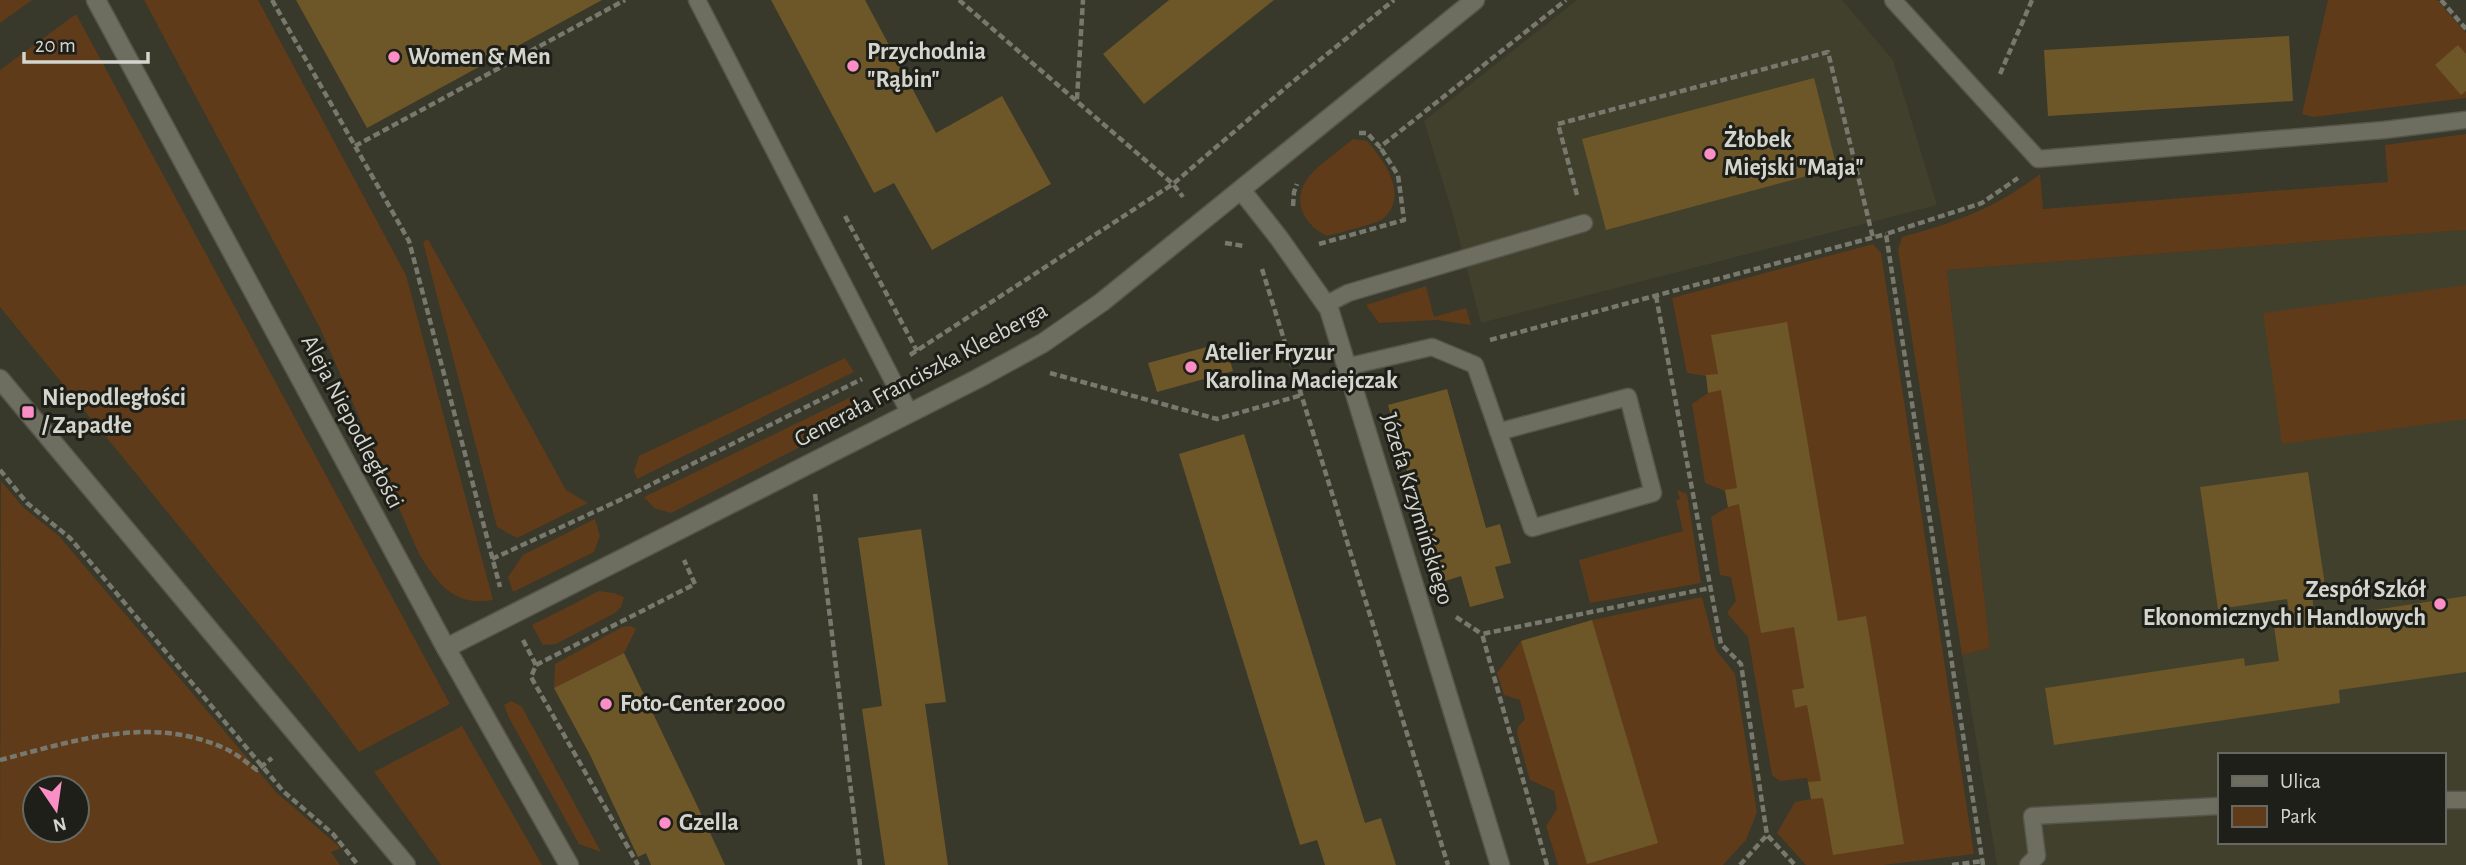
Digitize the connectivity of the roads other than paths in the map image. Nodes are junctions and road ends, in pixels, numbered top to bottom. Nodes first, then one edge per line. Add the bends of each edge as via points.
1 (96, 0) edge
2 (697, 0) edge
3 (1475, 0) edge
4 (1893, 0) edge
5 (2466, 120) edge
6 (1242, 191) junction
7 (1584, 223) road end
8 (1325, 305) junction
9 (1346, 367) junction
10 (0, 379) edge
11 (909, 412) junction
12 (1498, 432) junction
13 (446, 648) junction
14 (2445, 800) edge
15 (2466, 800) edge
16 (2218, 806) edge
17 (406, 865) edge
18 (569, 865) edge
19 (1500, 865) edge
20 (2028, 865) edge

1 - 13 street, Aleja Niepodległości
2 - 11 lane
3 - 6 street, Generała Franciszka Kleeberga
4 - 5 lane via 2038,159
6 - 8 street, Józefa Krzymińskiego
6 - 11 street, Generała Franciszka Kleeberga via 1043,343
7 - 8 lane via 1348,293
8 - 9 street, Józefa Krzymińskiego
9 - 12 lane via 1432,347 1464,360 1475,365
9 - 19 street, Józefa Krzymińskiego
10 - 17 street
11 - 13 street, Generała Franciszka Kleeberga
12 - 12 lane via 1532,528 1653,494 1628,397
13 - 18 street, Aleja Niepodległości
14 - 15 lane
16 - 20 lane via 2032,816 2037,856

